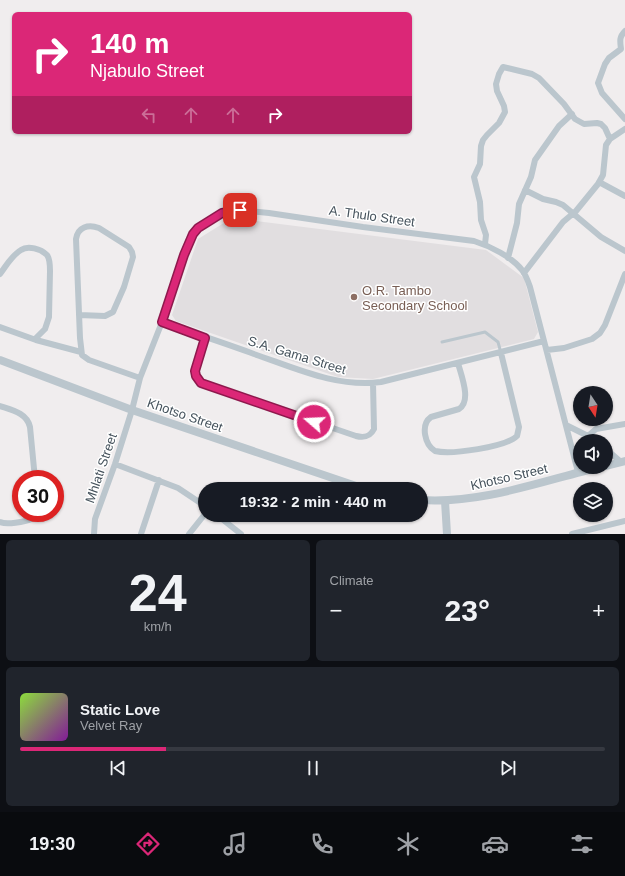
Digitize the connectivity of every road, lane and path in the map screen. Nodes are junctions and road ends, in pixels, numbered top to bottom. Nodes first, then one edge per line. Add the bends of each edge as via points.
1 (625, 31) edge
2 (572, 114) junction
3 (625, 119) edge
4 (625, 129) edge
5 (610, 139) junction
6 (599, 182) junction
7 (525, 190) junction
8 (625, 196) edge
9 (572, 213) junction
10 (485, 244) junction
11 (625, 251) edge
12 (508, 258) junction
13 (524, 273) junction
14 (0, 274) edge
15 (625, 274) edge
16 (79, 315) junction
17 (162, 322) junction
18 (0, 327) edge
19 (205, 338) junction
20 (34, 339) junction
21 (544, 341) junction
22 (442, 342) dead end
23 (547, 350) junction
24 (81, 352) junction
25 (501, 353) junction
26 (0, 360) edge
27 (458, 363) junction
28 (140, 378) junction
29 (374, 383) junction
30 (0, 406) edge
31 (132, 410) junction
32 (625, 424) edge
33 (566, 426) junction
34 (584, 434) edge
35 (590, 434) edge
36 (573, 453) edge
37 (613, 454) edge
38 (623, 462) edge
39 (115, 464) junction
40 (613, 464) edge
41 (33, 470) edge
42 (573, 473) edge
43 (159, 480) junction
44 (344, 482) edge
45 (428, 500) edge
46 (198, 501) edge
47 (445, 501) junction
48 (625, 521) edge
49 (0, 522) edge
50 (17, 522) edge
51 (199, 522) edge
52 (225, 522) edge
53 (94, 534) edge
54 (141, 534) edge
55 (189, 534) edge
56 (241, 534) edge
57 (447, 534) edge
58 (572, 534) edge

1 - 3 street via 621,35 621,49 605,64 598,84 605,97
2 - 5 street via 584,124 601,124
2 - 7 street via 559,126 538,154
2 - 10 street via 539,78 503,68 496,87 505,112 499,123 483,140 480,164 474,177 481,220 486,234
4 - 5 street
5 - 6 street via 606,145 603,175
6 - 8 street
6 - 9 street
7 - 9 street via 556,202
7 - 12 street via 519,204
9 - 11 street via 601,237
9 - 13 street
10 - 12 street, A. Thulo Street
10 - 17 street, A. Thulo Street via 269,213 228,211 198,228 193,234
12 - 13 street, A. Thulo Street
13 - 21 street, A. Thulo Street
14 - 20 street via 20,250 35,249 47,255 50,271 49,317 45,329
15 - 23 street via 600,333 592,339 564,348
16 - 16 street via 76,239 81,229 91,226 99,228 129,247 133,257 114,312 105,316
16 - 24 street
17 - 19 street, S.A. Gama Street
17 - 28 street, A. Thulo Street
18 - 20 street
19 - 29 street, S.A. Gama Street via 332,380
19 - 29 street via 195,371 201,383 356,436 366,437 374,429
20 - 24 street
21 - 23 street, A. Thulo Street
21 - 25 street, S.A. Gama Street
22 - 25 lane via 485,332 498,342
23 - 33 street, A. Thulo Street
24 - 28 street via 83,357 89,360
25 - 27 street, S.A. Gama Street
25 - 27 street via 519,426 517,436 509,442 466,451 435,451 431,449 427,440 425,424 428,419 459,408 465,402
26 - 31 street, Khotso Street
27 - 29 street, S.A. Gama Street
28 - 31 street, A. Thulo Street
30 - 41 street via 27,419
31 - 39 street, Mhlati Street
31 - 44 street, Khotso Street
32 - 35 street via 596,429
33 - 34 street
33 - 36 street, A. Thulo Street
37 - 38 street
38 - 40 street
39 - 43 street
39 - 53 street, Mhlati Street via 95,518
42 - 47 street, Khotso Street via 475,498
43 - 46 street via 184,491
43 - 54 street
45 - 47 street, Khotso Street
47 - 57 street
48 - 58 street
49 - 50 street
51 - 55 street
52 - 56 street

